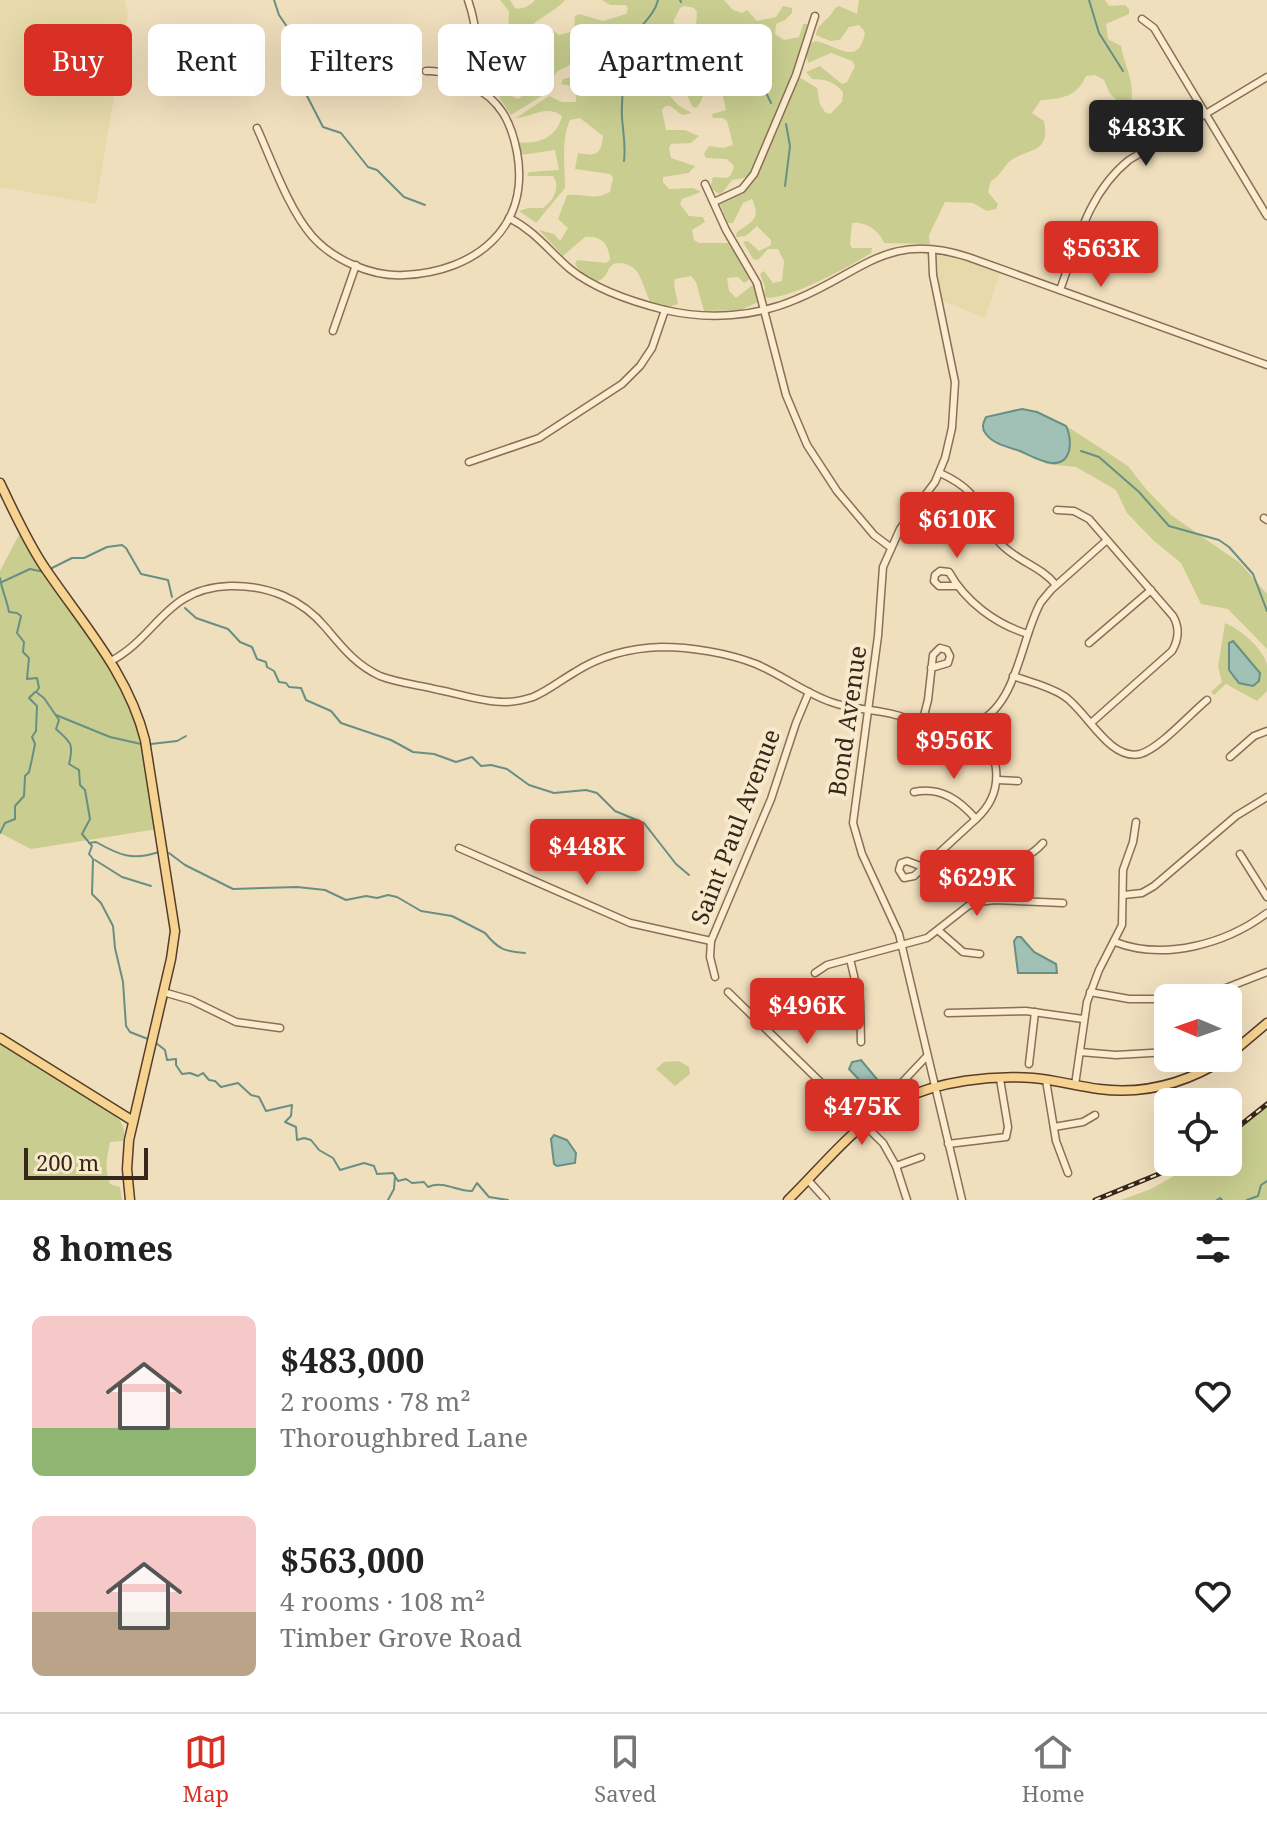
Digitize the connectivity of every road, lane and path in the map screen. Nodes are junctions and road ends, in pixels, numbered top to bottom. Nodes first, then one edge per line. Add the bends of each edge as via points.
1 (469, 0) edge
2 (815, 16) dead end
3 (1142, 19) dead end
4 (474, 24) edge
5 (426, 71) dead end
6 (438, 72) edge
7 (1267, 77) edge
8 (486, 96) edge
9 (1206, 114) junction
10 (257, 128) dead end
11 (705, 184) dead end
12 (714, 202) junction
13 (1267, 216) edge
14 (509, 218) junction
15 (932, 251) junction
16 (356, 265) junction
17 (1060, 290) junction
18 (665, 310) junction
19 (765, 310) junction
20 (333, 331) dead end
21 (1267, 365) edge
22 (469, 462) dead end
23 (940, 473) junction
24 (0, 483) edge
25 (1057, 510) dead end
26 (1107, 540) junction
27 (890, 547) junction
28 (1056, 585) junction
29 (956, 586) dead end
30 (1151, 590) junction
31 (1028, 634) junction
32 (1089, 643) dead end
33 (111, 661) junction
34 (931, 668) dead end
35 (1013, 676) junction
36 (809, 692) junction
37 (1207, 700) dead end
38 (868, 710) junction
39 (979, 722) junction
40 (922, 723) junction
41 (1091, 723) junction
42 (1267, 731) edge
43 (1230, 757) dead end
44 (998, 780) junction
45 (1018, 781) dead end
46 (914, 792) dead end
47 (1267, 798) edge
48 (976, 819) junction
49 (1136, 822) dead end
50 (1043, 843) dead end
51 (459, 848) dead end
52 (1240, 854) dead end
53 (923, 867) dead end
54 (1124, 895) junction
55 (1267, 897) edge
56 (995, 900) junction
57 (1063, 903) dead end
58 (1267, 913) edge
59 (939, 931) junction
60 (711, 941) junction
61 (1115, 942) junction
62 (902, 945) junction
63 (980, 954) dead end
64 (850, 959) junction
65 (1267, 972) edge
66 (815, 973) dead end
67 (715, 977) dead end
68 (1236, 984) edge
69 (163, 992) junction
70 (728, 992) dead end
71 (1090, 992) junction
72 (1154, 998) edge
73 (1035, 1012) junction
74 (948, 1013) dead end
75 (1083, 1019) junction
76 (1267, 1023) edge
77 (280, 1028) dead end
78 (0, 1038) edge
79 (861, 1042) dead end
80 (1242, 1044) edge
81 (1080, 1052) junction
82 (1154, 1053) edge
83 (927, 1056) junction
84 (1029, 1064) dead end
85 (1201, 1072) edge
86 (1000, 1079) junction
87 (1046, 1080) junction
88 (1075, 1085) junction
89 (934, 1087) junction
90 (894, 1091) dead end
91 (1095, 1115) dead end
92 (133, 1121) junction
93 (864, 1123) junction
94 (1054, 1127) junction
95 (948, 1144) junction
96 (921, 1157) dead end
97 (896, 1166) junction
98 (1068, 1173) dead end
99 (808, 1180) junction
100 (130, 1200) edge
101 (788, 1200) edge
102 (826, 1200) edge
103 (907, 1200) edge
104 (962, 1200) edge

1 - 4 street
2 - 12 street via 750,181
3 - 9 street via 1154,28
5 - 6 street
7 - 9 street
8 - 14 street via 512,130 520,176
9 - 13 street
9 - 17 street via 1129,160 1106,182 1091,207
10 - 16 street via 306,229 330,252
11 - 12 street
12 - 19 street via 757,283
14 - 16 street via 489,245 455,266 392,276
14 - 18 street via 532,231 587,281
15 - 17 street via 946,250
15 - 19 street via 873,258 805,296
15 - 23 street, Bond Avenue via 955,391
16 - 20 street
17 - 21 street
18 - 19 street via 718,316
18 - 22 street via 647,356 622,384 539,438
19 - 27 street via 786,395 807,445 837,491
23 - 27 street, Bond Avenue
23 - 28 street via 969,490 1005,548
24 - 33 main road via 35,552
25 - 26 street via 1084,515
26 - 28 street
26 - 30 street
27 - 38 street, Bond Avenue via 880,586
28 - 31 street via 1041,602
29 - 31 street via 999,623
30 - 32 street
30 - 41 street via 1176,622 1177,642 1168,656
31 - 35 street
33 - 36 street via 176,603 209,589 242,586 274,591 303,606 351,657 381,676 496,702 534,697 598,660 658,647 741,659
33 - 69 main road via 142,728 173,905 175,938
34 - 40 street
35 - 39 street via 999,704
35 - 41 street via 1063,695
36 - 38 street via 837,705
36 - 60 street, Saint Paul Avenue
37 - 41 street via 1138,754 1117,751
38 - 40 street
38 - 62 street, Bond Avenue via 854,829
39 - 40 street via 951,728
39 - 44 street via 993,749
42 - 43 street
44 - 45 street
44 - 48 street via 992,799
46 - 48 street via 950,796
47 - 54 street via 1236,816 1154,886
48 - 53 street
49 - 54 street via 1123,870
50 - 56 street via 1004,873
51 - 60 street via 630,923
52 - 55 street
54 - 61 street
56 - 57 street
56 - 59 street via 968,906
58 - 61 street via 1234,933 1193,945 1155,950
59 - 62 street
59 - 63 street via 963,952
60 - 67 street, Saint Paul Avenue
61 - 71 street
62 - 64 street
62 - 83 street, Bond Avenue
64 - 66 street
64 - 79 street via 860,1001
65 - 68 street
69 - 77 street via 236,1022
69 - 92 main road
70 - 93 street
71 - 72 street
71 - 75 street
73 - 74 street
73 - 75 street
73 - 84 street
75 - 81 street
76 - 80 main road
78 - 92 main road
81 - 82 street
81 - 88 street
83 - 89 street, Bond Avenue
83 - 90 street
85 - 88 main road via 1159,1087
86 - 87 main road
86 - 89 main road
86 - 95 street via 1006,1137
87 - 88 main road
87 - 94 street
89 - 93 main road
89 - 95 street, Bond Avenue
91 - 94 street
92 - 100 main road via 127,1161
93 - 97 street
93 - 99 main road
94 - 98 street
95 - 104 street, Bond Avenue
96 - 97 street
97 - 103 street
99 - 101 main road
99 - 102 street

